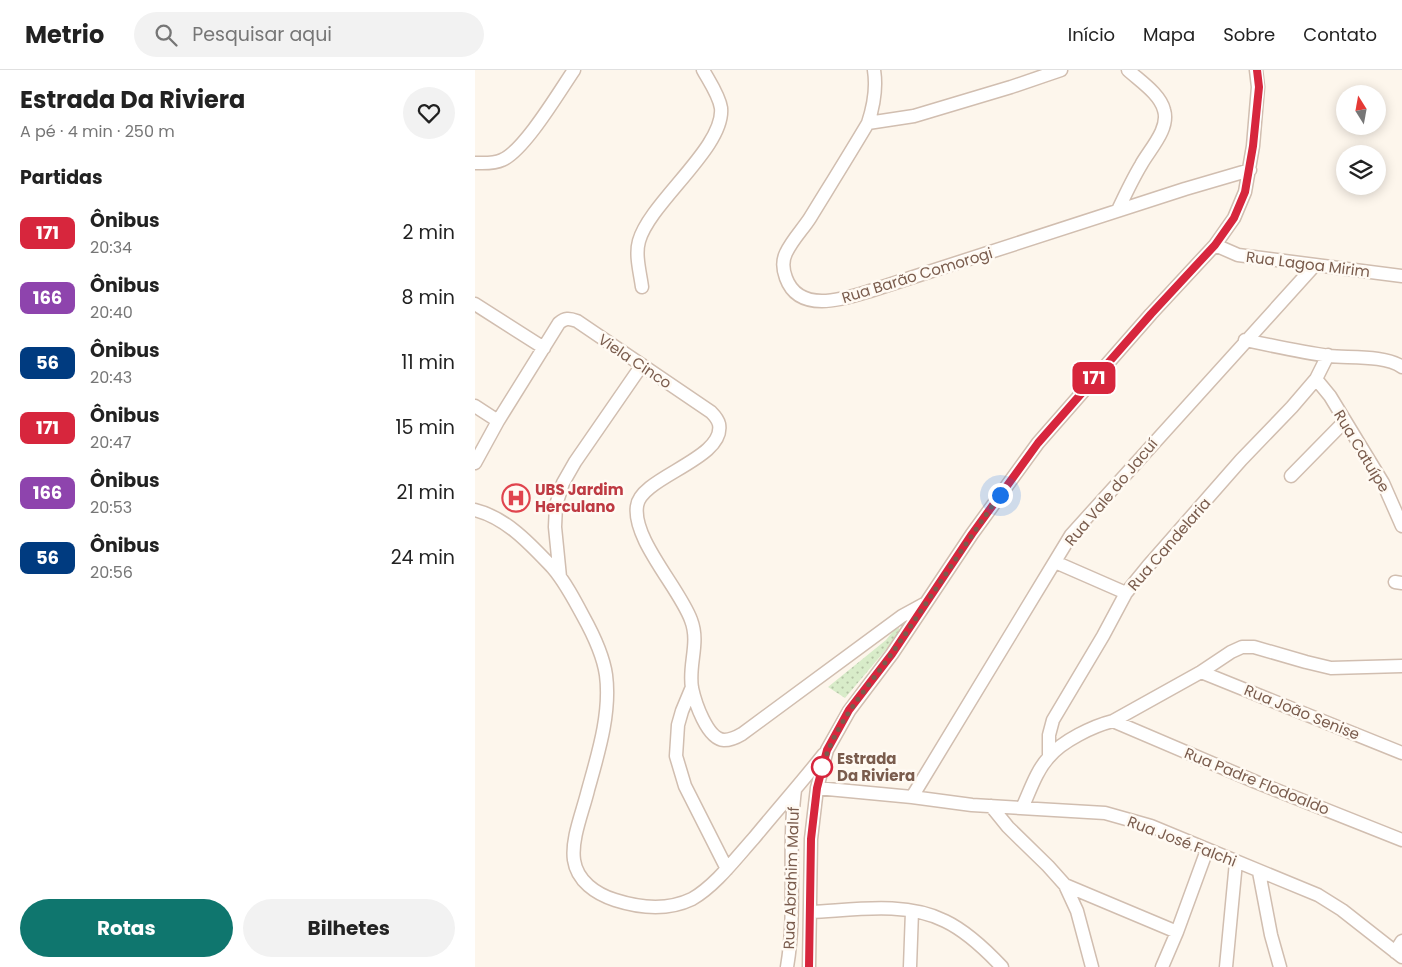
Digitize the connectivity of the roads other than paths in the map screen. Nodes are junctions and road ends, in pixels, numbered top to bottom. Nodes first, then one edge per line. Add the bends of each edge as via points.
1 (574, 70) edge
2 (703, 70) edge
3 (874, 70) edge
4 (1061, 70) edge
5 (1129, 70) edge
6 (1257, 70) edge
7 (867, 123) junction
8 (475, 163) edge
9 (1249, 170) junction
10 (1118, 210) junction
11 (1215, 245) junction
12 (1315, 265) junction
13 (1402, 276) edge
14 (642, 287) dead end
15 (475, 304) edge
16 (1245, 340) junction
17 (544, 348) junction
18 (1328, 356) junction
19 (641, 365) junction
20 (1402, 367) edge
21 (1316, 379) junction
22 (475, 406) edge
23 (498, 421) junction
24 (1345, 421) junction
25 (475, 463) edge
26 (1291, 476) dead end
27 (475, 510) edge
28 (1402, 526) edge
29 (1055, 562) junction
30 (560, 576) junction
31 (1126, 593) junction
32 (927, 602) junction
33 (1402, 666) edge
34 (1201, 672) junction
35 (692, 687) junction
36 (1113, 721) junction
37 (827, 750) junction
38 (1402, 753) edge
39 (1049, 756) junction
40 (817, 788) junction
41 (796, 789) junction
42 (912, 797) junction
43 (991, 806) junction
44 (1022, 808) junction
45 (1402, 840) edge
46 (1207, 850) junction
47 (1236, 862) junction
48 (727, 869) junction
49 (1259, 872) junction
50 (1065, 885) junction
51 (1095, 898) junction
52 (912, 911) junction
53 (1077, 911) junction
54 (811, 912) junction
55 (1177, 932) junction
56 (1400, 950) edge
57 (1277, 964) edge
58 (787, 967) edge
59 (809, 967) edge
60 (910, 967) edge
61 (1002, 967) edge
62 (1092, 967) edge
63 (1162, 967) edge
64 (1226, 967) edge

1 - 8 street via 525,141 513,153 501,161
2 - 14 street via 721,107 720,121 712,138 657,209 639,240 637,256
3 - 7 street, Rua Barão Comorogi via 873,108
4 - 7 street via 914,116
5 - 10 street via 1157,97 1165,111 1156,142
6 - 9 street via 1259,87
7 - 10 street, Rua Barão Comorogi via 786,253 783,269 789,285 799,295 815,301 842,299 870,291
9 - 10 street, Rua Barão Comorogi
9 - 11 street via 1245,192 1234,218
11 - 12 street, Rua Lagoa Mirim via 1238,255
11 - 32 street via 1038,443
12 - 13 street, Rua Lagoa Mirim
12 - 16 street, Rua Vale do Jacuí
15 - 17 street
16 - 18 street
16 - 29 street, Rua Vale do Jacuí via 1071,536
17 - 19 street, Viela Cinco via 559,323 569,318
17 - 23 street
18 - 20 street via 1381,360
18 - 21 street, Rua Candelaria
19 - 30 street via 563,483 556,505 555,527
19 - 35 street, Viela Cinco via 711,412 719,424 719,432 712,445 696,460 651,486 637,504 637,517 644,537 691,620 695,647
21 - 24 street, Rua Catuípe
21 - 31 street, Rua Candelaria
22 - 23 street
23 - 25 street
24 - 26 street
24 - 28 street, Rua Catuípe via 1383,483
27 - 30 street via 504,524 530,544
29 - 31 street
29 - 42 street, Rua Vale do Jacuí
30 - 48 street via 597,644 606,675 607,703 603,728 575,836 573,860 578,873 588,887 602,896 656,908 692,898
31 - 39 street, Rua Candelaria via 1053,720
32 - 35 street via 902,616 733,739 715,737 706,726
32 - 37 street via 849,710
33 - 34 street via 1331,668 1254,647 1242,647
34 - 36 street
34 - 38 street, Rua João Senise
35 - 48 street via 678,725 676,756 685,786
36 - 39 street via 1097,725
36 - 45 street, Rua Padre Flodoaldo
37 - 40 street
37 - 41 street
39 - 44 street
40 - 42 street, Rua José Falchi
40 - 54 street via 811,839
41 - 48 street
41 - 58 street, Rua Abrahim Maluf via 792,814 791,944
42 - 43 street, Rua José Falchi
43 - 44 street, Rua José Falchi
43 - 50 street
44 - 46 street, Rua José Falchi via 1120,817 1151,826
46 - 47 street, Rua José Falchi
46 - 55 street
47 - 49 street, Rua José Falchi
47 - 64 street
49 - 56 street, Rua José Falchi via 1326,900
49 - 57 street
50 - 51 street
50 - 53 street
51 - 53 street
51 - 55 street
52 - 54 street
52 - 60 street
52 - 61 street via 954,926
53 - 62 street
54 - 59 street
55 - 63 street

